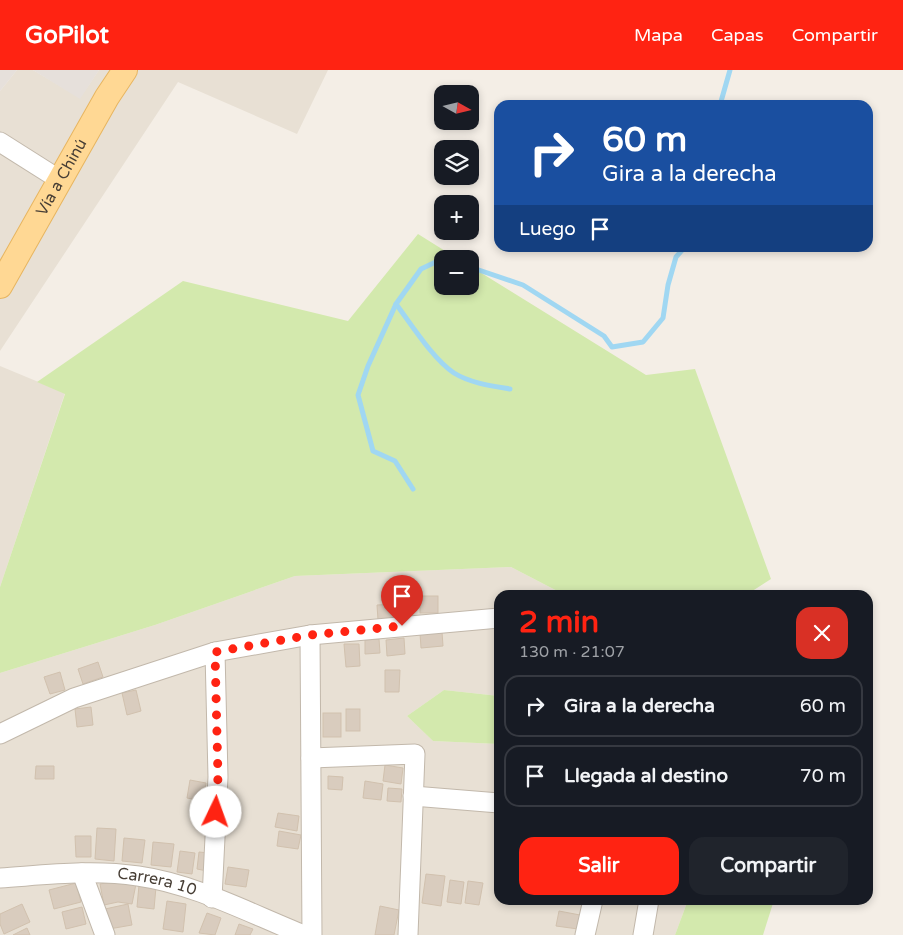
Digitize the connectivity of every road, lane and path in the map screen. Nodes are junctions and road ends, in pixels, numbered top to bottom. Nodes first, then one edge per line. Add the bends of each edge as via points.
1 (125, 70) edge
2 (0, 142) edge
3 (60, 180) junction
4 (0, 286) edge
5 (494, 618) edge
6 (310, 635) junction
7 (215, 652) junction
8 (0, 734) edge
9 (311, 758) junction
10 (414, 796) junction
11 (494, 803) edge
12 (82, 873) junction
13 (0, 878) edge
14 (212, 898) junction
15 (592, 905) edge
16 (648, 905) edge
17 (105, 935) edge
18 (304, 935) edge
19 (312, 935) edge
20 (408, 935) edge
21 (585, 935) edge
22 (643, 935) edge

1 - 3 main road, Vía a Chinú
2 - 3 street
3 - 4 main road, Vía a Chinú
5 - 6 street
6 - 7 street
6 - 9 street
7 - 8 street via 74,698
7 - 14 street via 218,777
9 - 10 street via 415,754
9 - 19 street
10 - 11 street
10 - 20 street
12 - 13 street, Carrera 10
12 - 14 street, Carrera 10 via 139,876 179,885
12 - 17 street
14 - 18 street, Carrera 10
15 - 21 street
16 - 22 street

